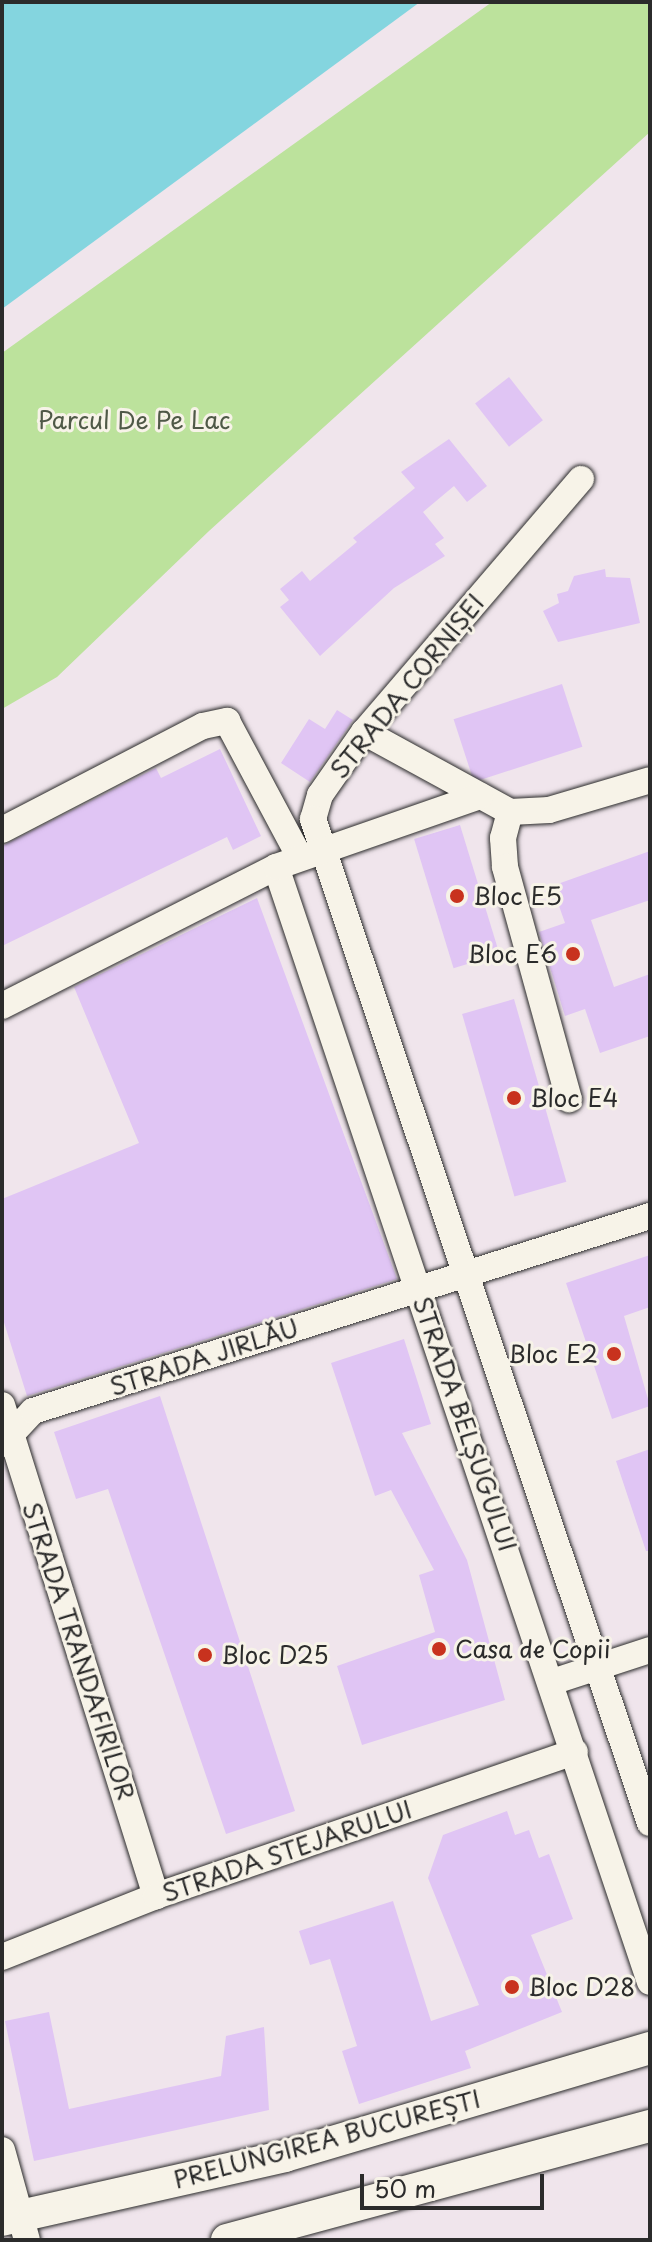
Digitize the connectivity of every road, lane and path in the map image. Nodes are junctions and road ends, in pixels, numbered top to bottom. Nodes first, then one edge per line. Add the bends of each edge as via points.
1 (581, 479) dead end
2 (364, 732) junction
3 (650, 780) edge
4 (480, 796) junction
5 (510, 812) junction
6 (2, 830) edge
7 (327, 849) junction
8 (288, 863) junction
9 (2, 1006) edge
10 (569, 1099) dead end
11 (650, 1216) edge
12 (467, 1273) junction
13 (419, 1288) junction
14 (2, 1405) edge
15 (7, 1441) edge
16 (650, 1650) edge
17 (597, 1667) junction
18 (552, 1682) junction
19 (575, 1752) junction
20 (650, 1823) edge
21 (156, 1896) junction
22 (2, 1957) edge
23 (650, 1982) edge
24 (650, 2048) edge
25 (650, 2126) edge
26 (2, 2150) edge
27 (17, 2225) edge
28 (240, 2239) edge

1 - 2 street, STRADA CORNIȘEI
2 - 4 street
2 - 7 street, STRADA CORNIȘEI via 320,795 313,819
3 - 5 street via 549,810
4 - 5 street
4 - 7 street
5 - 10 street via 503,838 505,867
6 - 8 street, STRADA BELȘUGULUI via 203,726 227,721
7 - 8 street
7 - 12 street, STRADA BELȘUGULUI
8 - 9 street
8 - 13 street, STRADA BELȘUGULUI
11 - 12 street, STRADA JIRLĂU
12 - 13 street, STRADA JIRLĂU
12 - 17 street, STRADA BELȘUGULUI
13 - 15 street, STRADA JIRLĂU via 33,1411
13 - 18 street, STRADA BELȘUGULUI
14 - 15 street, STRADA TRANDAFIRILOR
15 - 21 street, STRADA TRANDAFIRILOR
16 - 17 street
17 - 18 street
17 - 20 street, STRADA BELȘUGULUI
18 - 19 street, STRADA BELȘUGULUI
19 - 21 street, STRADA STEJARULUI
19 - 23 street, STRADA BELȘUGULUI
21 - 22 street, STRADA STEJARULUI
24 - 27 main road, PRELUNGIREA BUCUREȘTI via 285,2156
25 - 28 main road
26 - 27 street

